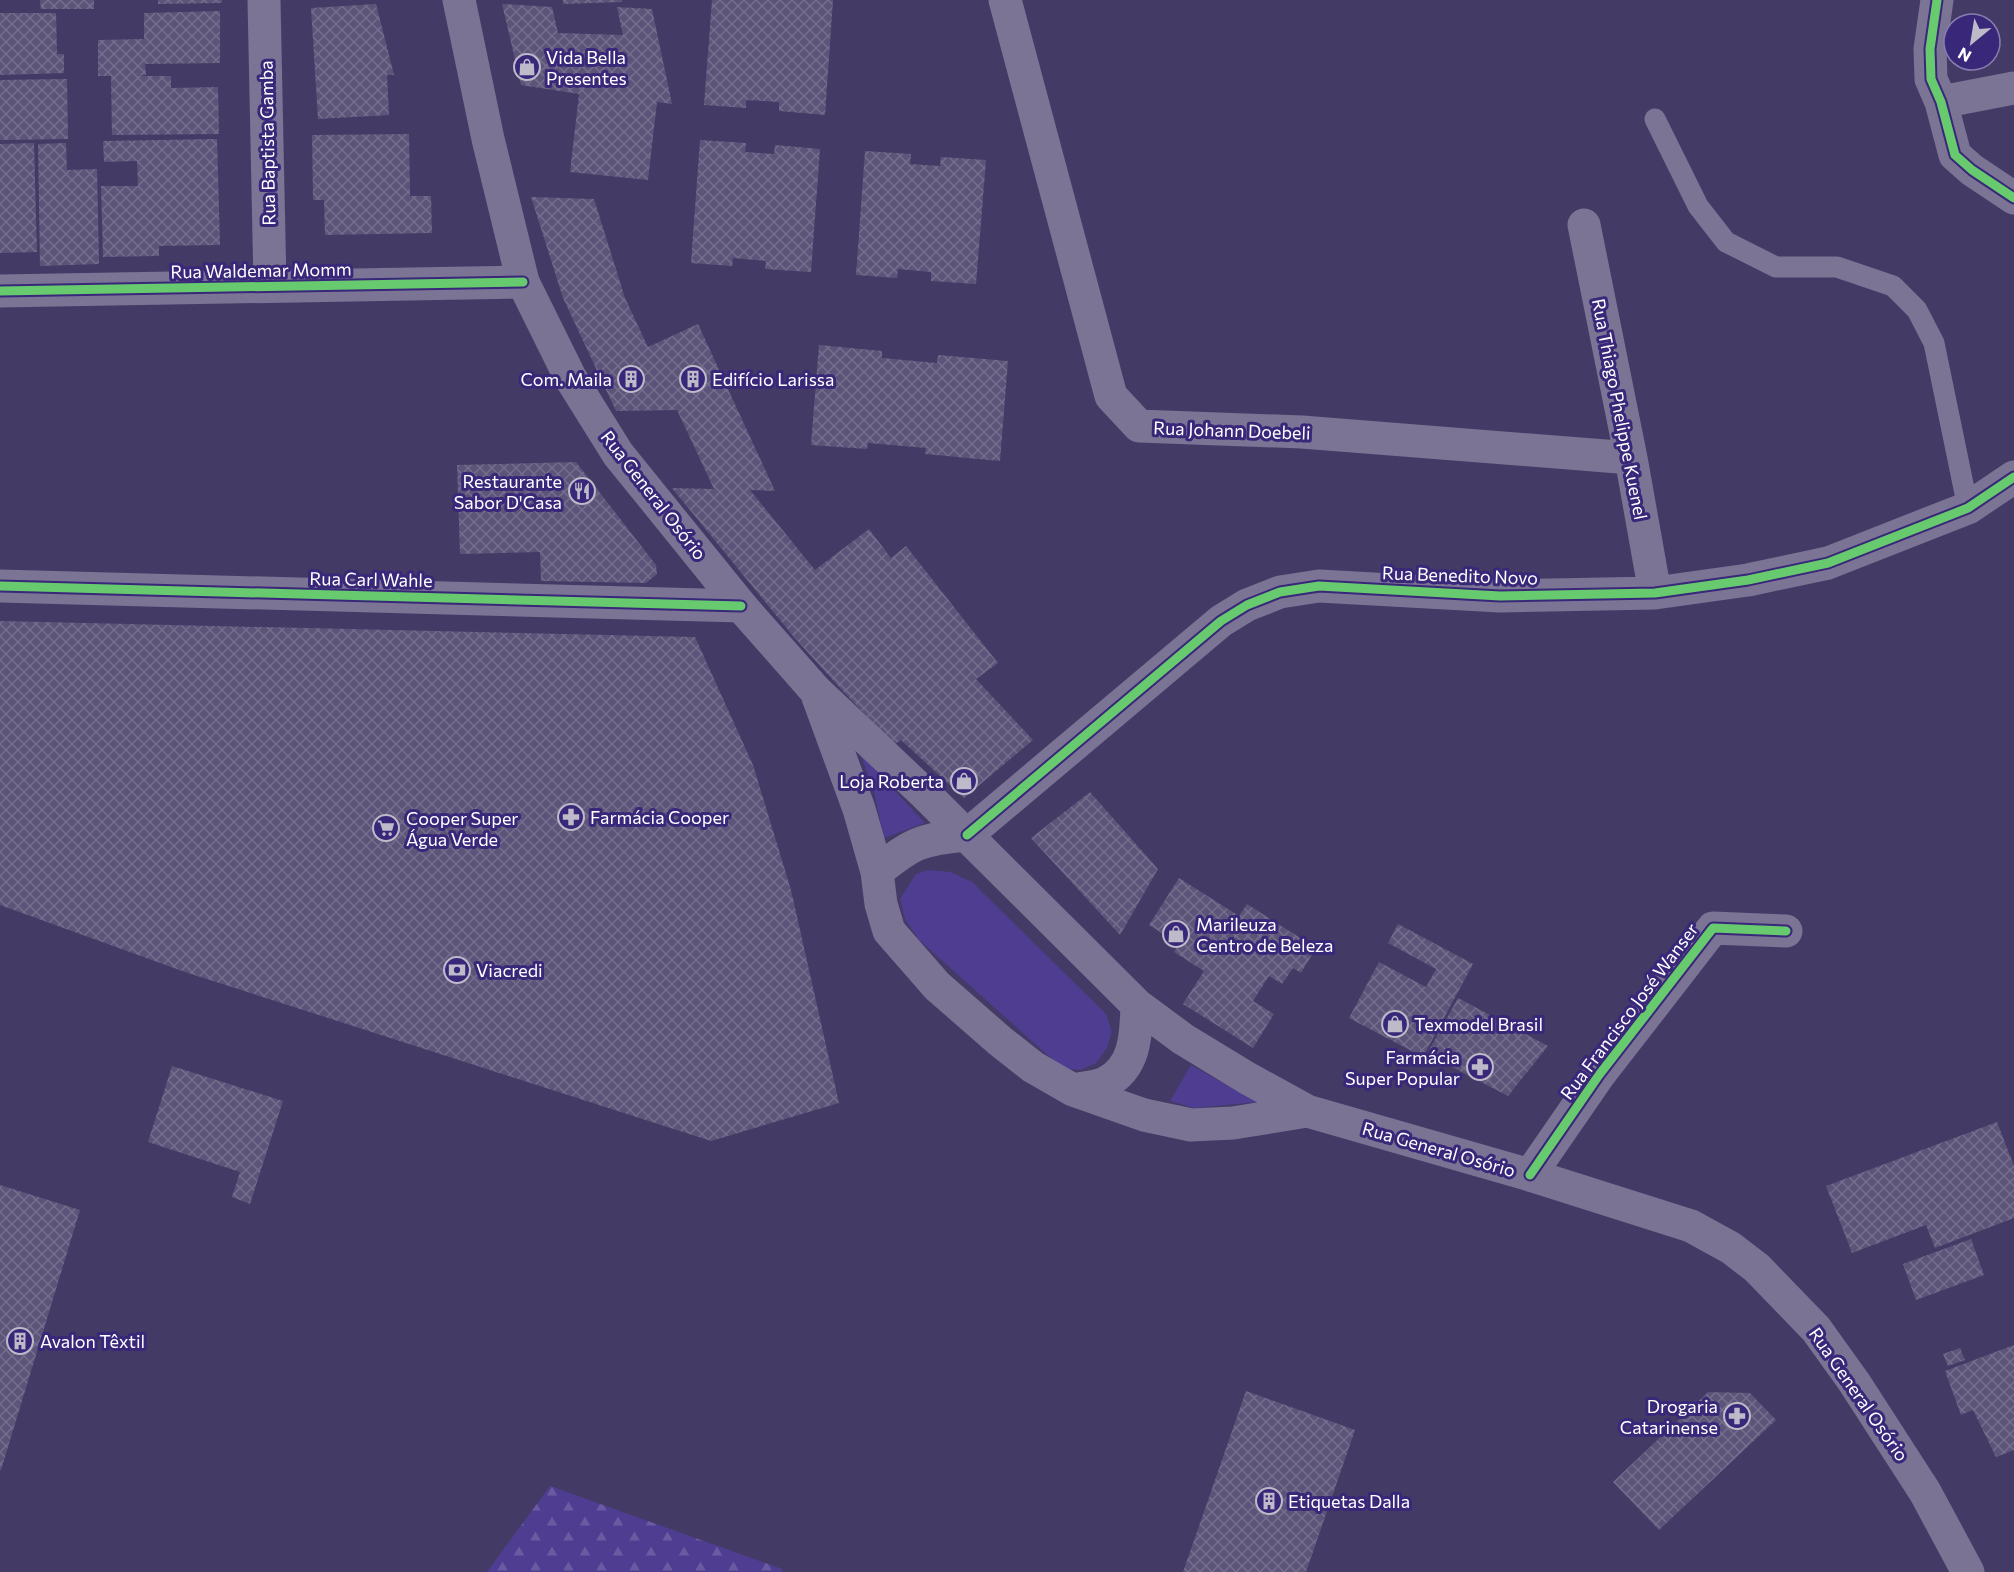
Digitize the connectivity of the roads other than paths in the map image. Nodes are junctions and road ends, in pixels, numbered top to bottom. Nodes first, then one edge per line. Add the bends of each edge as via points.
1 (264, 0) edge
2 (459, 0) edge
3 (1005, 0) edge
4 (1937, 0) edge
5 (2014, 87) edge
6 (1941, 102) junction
7 (1655, 118) dead end
8 (2014, 198) edge
9 (1584, 225) dead end
10 (524, 282) junction
11 (270, 286) junction
12 (0, 291) edge
13 (1631, 458) junction
14 (2014, 477) edge
15 (1968, 508) junction
16 (0, 586) edge
17 (1655, 593) junction
18 (741, 606) junction
19 (815, 690) junction
20 (967, 835) junction
21 (877, 872) junction
22 (1786, 931) dead end
23 (1137, 1005) junction
24 (1073, 1090) junction
25 (1307, 1111) junction
26 (1530, 1175) junction
27 (1968, 1572) edge

1 - 11 street, Rua Baptista Gamba
2 - 10 main road, Rua General Osório via 490,150
3 - 13 street, Rua Johann Doebeli via 1112,396 1139,426 1302,432
4 - 6 street via 1930,49 1931,79
5 - 6 street
6 - 8 street via 1955,155
7 - 15 lane via 1698,206 1725,242 1776,267 1837,267 1893,285 1917,310 1934,343
9 - 13 street, Rua Thiago Phelippe Kuenel
10 - 11 street, Rua Waldemar Momm
10 - 18 main road, Rua General Osório via 570,377 618,454
11 - 12 street, Rua Waldemar Momm
13 - 17 street, Rua Thiago Phelippe Kuenel
14 - 15 street, Rua Benedito Novo
15 - 17 street, Rua Benedito Novo via 1828,563 1748,580
16 - 18 street, Rua Carl Wahle
17 - 20 street, Rua Benedito Novo via 1500,596 1318,586 1280,592 1221,621
18 - 19 main road, Rua General Osório
19 - 20 main road, Rua General Osório
19 - 21 main road, Rua General Osório via 859,809
20 - 21 main road via 918,843
20 - 23 main road, Rua General Osório
21 - 24 main road, Rua General Osório via 889,931 937,986 1033,1068
22 - 26 street, Rua Francisco José Wanser via 1713,928 1599,1075
23 - 24 main road via 1136,1036 1121,1072 1105,1083
23 - 25 main road, Rua General Osório via 1183,1039
24 - 25 main road, Rua General Osório via 1144,1115 1191,1125 1233,1123
25 - 26 main road, Rua General Osório
26 - 27 main road, Rua General Osório via 1691,1226 1757,1268 1816,1329 1854,1382 1925,1492

